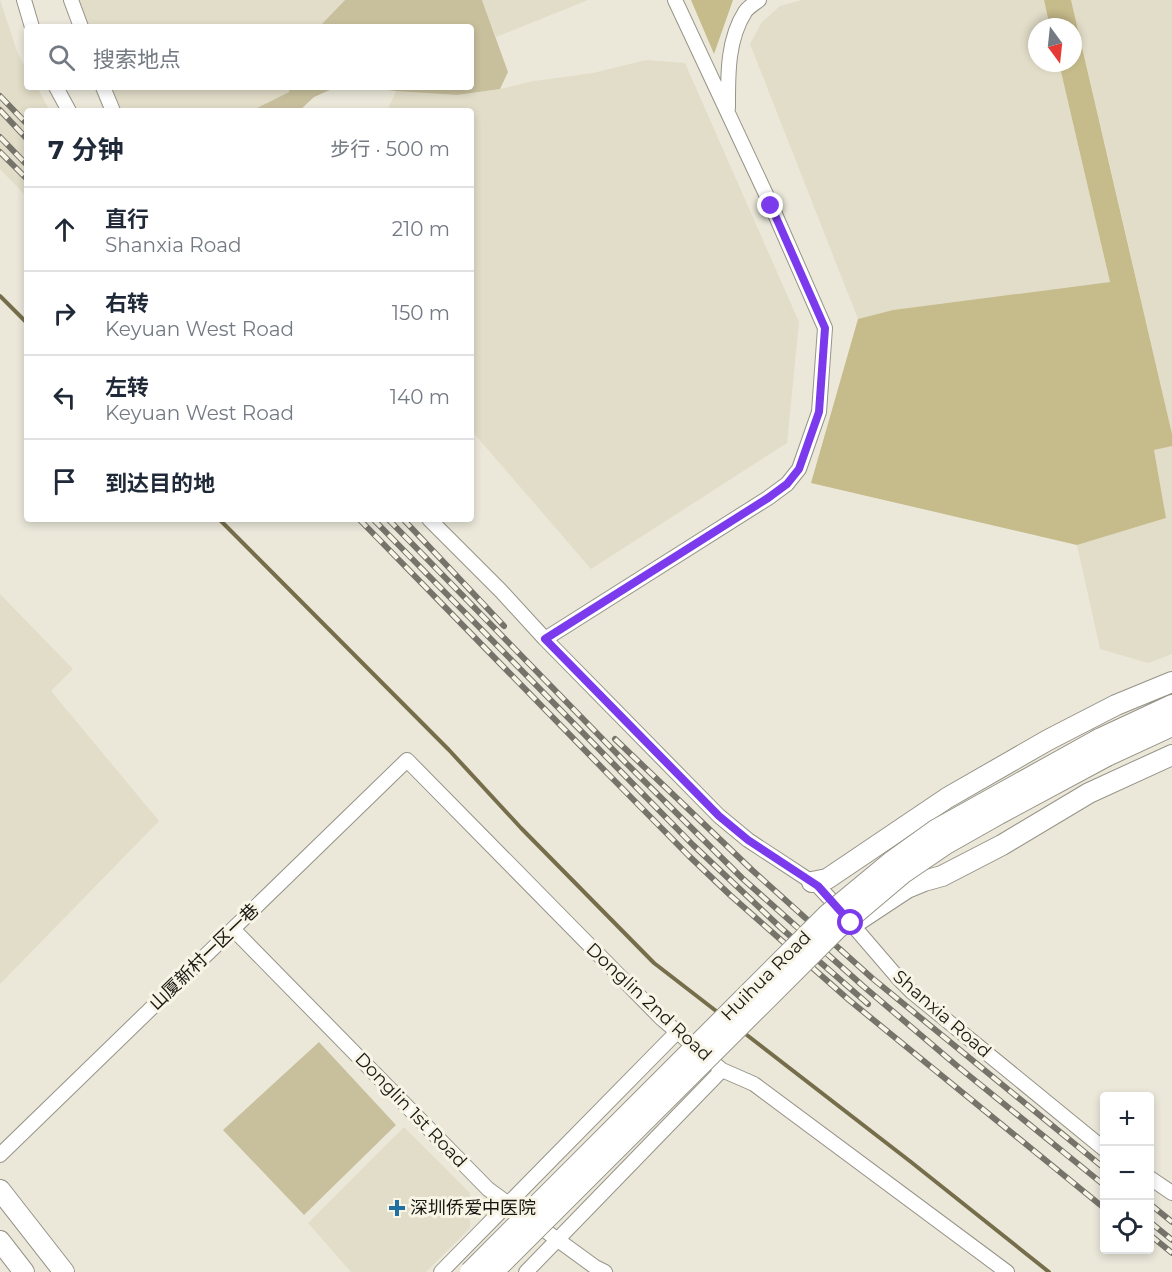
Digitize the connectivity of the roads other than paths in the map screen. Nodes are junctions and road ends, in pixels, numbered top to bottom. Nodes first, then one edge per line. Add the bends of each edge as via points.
1 (24, 0) edge
2 (71, 0) edge
3 (675, 0) edge
4 (759, 0) edge
5 (31, 24) edge
6 (80, 24) edge
7 (58, 90) edge
8 (105, 90) edge
9 (67, 108) edge
10 (112, 108) edge
11 (728, 114) junction
12 (432, 522) edge
13 (545, 639) junction
14 (1172, 682) edge
15 (1172, 705) edge
16 (1172, 726) edge
17 (1103, 748) junction
18 (1172, 755) edge
19 (407, 760) joint
20 (812, 882) junction
21 (851, 923) junction
22 (233, 929) junction
23 (677, 1032) junction
24 (722, 1070) junction
25 (1100, 1146) edge
26 (0, 1155) edge
27 (1154, 1181) edge
28 (0, 1190) edge
29 (1172, 1193) edge
30 (508, 1204) junction
31 (558, 1240) junction
32 (0, 1241) edge
33 (999, 1270) edge
34 (24, 1272) edge
35 (64, 1272) edge
36 (441, 1272) edge
37 (470, 1272) edge
38 (493, 1272) edge
39 (526, 1272) edge
40 (605, 1272) edge

1 - 5 street
2 - 6 street
3 - 11 street
4 - 11 street via 746,10 736,31 728,66
7 - 9 street
8 - 10 street
11 - 13 street via 825,328 819,412 806,451 793,477 768,498
12 - 13 street, Shanxia Road
13 - 20 street, Shanxia Road via 719,816
14 - 20 main road via 1047,740 947,798 827,879
15 - 17 main road, Huihua Road
16 - 17 main road, Huihua Road
17 - 37 main road, Huihua Road, bridge via 937,829 891,862 827,915
17 - 38 main road, Huihua Road, bridge via 946,844 838,928
18 - 21 main road via 1089,793 942,876 907,888
19 - 22 street, 山厦新村一区一巷
19 - 23 street, Donglin 2nd Road
20 - 21 street, Shanxia Road
21 - 25 street, Shanxia Road via 912,992
22 - 26 street, 山厦新村一区一巷
22 - 30 street, Donglin 1st Road via 488,1190
23 - 24 street, Donglin 2nd Road
23 - 30 street
24 - 31 street
24 - 33 street, Donglin 2nd Road via 754,1084
27 - 29 street
28 - 35 main road
30 - 31 street, Donglin 1st Road
30 - 36 street
31 - 39 street
31 - 40 street, Donglin 1st Road
32 - 34 main road

